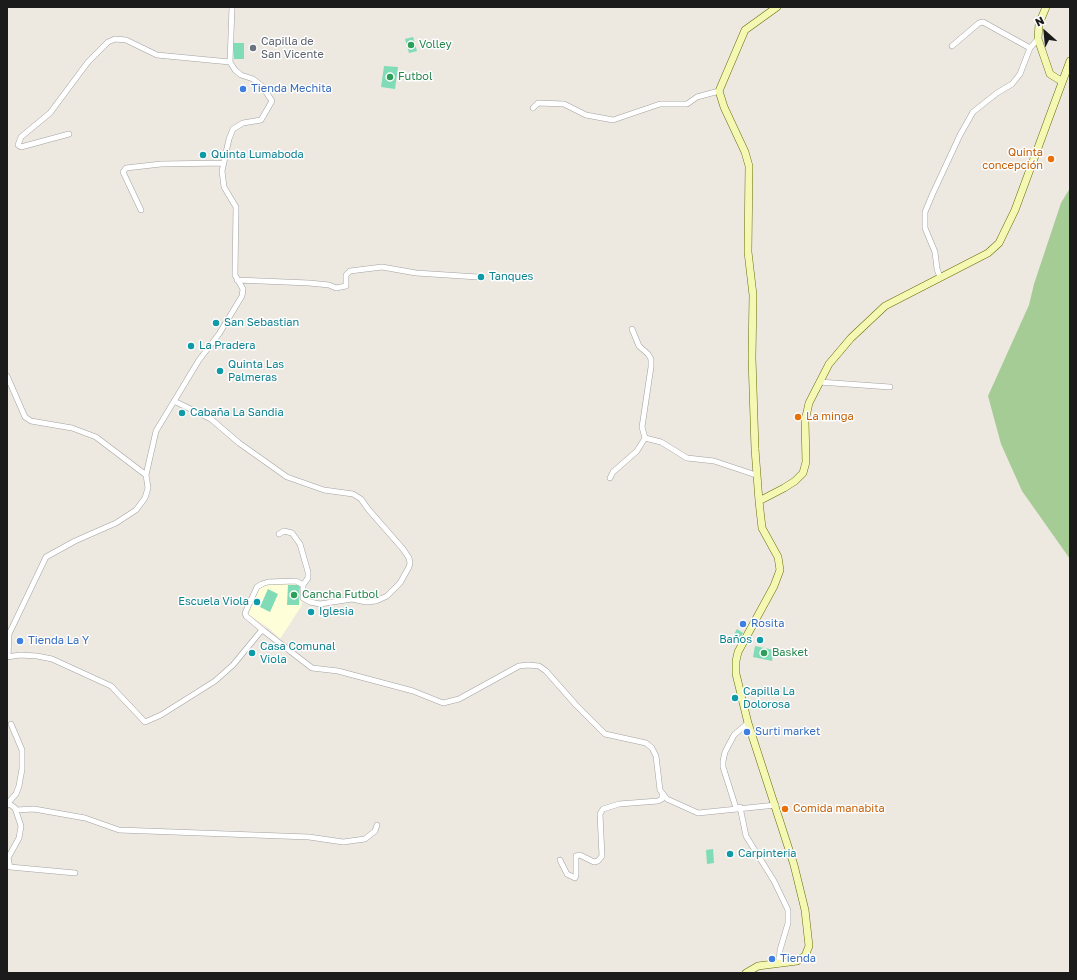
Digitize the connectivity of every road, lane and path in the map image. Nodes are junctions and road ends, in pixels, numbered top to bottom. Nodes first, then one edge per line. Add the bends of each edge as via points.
1 (232, 7) edge
2 (777, 7) edge
3 (1046, 7) edge
4 (1038, 39) junction
5 (952, 46) dead end
6 (1030, 48) junction
7 (1070, 61) edge
8 (230, 62) junction
9 (1061, 81) junction
10 (719, 91) junction
11 (533, 108) dead end
12 (69, 134) dead end
13 (224, 163) junction
14 (141, 210) dead end
15 (478, 277) dead end
16 (940, 277) junction
17 (237, 280) junction
18 (632, 329) dead end
19 (7, 376) edge
20 (819, 382) junction
21 (890, 387) dead end
22 (174, 401) junction
23 (645, 438) junction
24 (146, 475) junction
25 (756, 475) junction
26 (610, 478) dead end
27 (759, 501) junction
28 (279, 534) dead end
29 (303, 585) junction
30 (264, 631) junction
31 (7, 657) edge
32 (748, 723) junction
33 (11, 724) dead end
34 (662, 794) junction
35 (7, 804) edge
36 (776, 805) junction
37 (738, 808) junction
38 (16, 810) junction
39 (377, 825) dead end
40 (8, 858) edge
41 (560, 860) dead end
42 (75, 873) dead end
43 (779, 964) junction
44 (746, 973) edge

1 - 8 street
2 - 10 street via 745,30
3 - 4 street via 1039,24
4 - 6 street
4 - 9 street via 1047,69 1052,76
5 - 6 street via 983,22
6 - 16 street via 1020,74 1012,84 973,112 925,212 925,228 935,252
7 - 9 street
8 - 12 street via 157,55 126,40 115,39 108,42 88,62 50,113 21,137 18,144 21,147
8 - 13 street via 241,75 253,79 262,86 272,101 261,120 243,123 233,129
9 - 16 street via 1015,210 999,243 988,253
10 - 11 street via 697,97 687,104 660,104 613,120 586,115 564,104 538,103
10 - 25 street via 749,166 748,245 753,295 752,358
13 - 14 street via 161,164 126,168 123,172
13 - 17 street via 224,187 236,207 237,239 234,261
15 - 17 street via 416,273 382,267 350,271 346,275 346,286 336,288 308,283
16 - 20 street via 880,311 834,359
17 - 22 street via 243,289 237,307 199,360
18 - 23 street via 639,346 651,359 642,427
19 - 24 street via 25,417 31,421 72,428 96,437
20 - 21 street
20 - 27 street via 805,416 806,462 803,473 795,481
22 - 24 street via 156,431
22 - 29 street via 211,419 286,477 324,490 353,494 361,499 403,548 410,563 396,588 376,601 352,599 320,604 310,602 303,598
23 - 25 street via 661,442 687,458 714,461
23 - 26 street via 638,451
24 - 31 street via 148,488 145,498 129,515 116,524 75,541 46,557 9,634
25 - 27 street
27 - 32 street via 762,528 778,557 780,570 760,614 744,639 736,660 736,674
28 - 29 street via 284,531 292,533 300,544 308,572 308,578
29 - 30 street via 289,581 268,582 257,587 245,613
30 - 31 street via 255,637 233,665 215,681 156,718 145,722 111,686 52,659 20,654
30 - 34 street via 312,668 338,671 443,703 459,699 519,666 539,666 605,734 646,743 652,748 656,756
32 - 36 street
32 - 37 street via 734,735 723,761
33 - 35 street via 22,750 22,769 19,786
34 - 37 street via 698,812
34 - 41 street via 662,799 658,801 619,804 603,809 600,814 602,856 594,862 580,855 576,856 574,878 567,874
35 - 38 street
36 - 37 street
36 - 43 street via 805,910 809,946 801,959
37 - 43 street via 746,836 774,881 788,910 788,923 780,950
38 - 39 street via 34,809 85,818 119,830 308,837 343,842 365,839 375,831
38 - 40 street via 21,833
40 - 42 street via 8,864 13,868
43 - 44 street via 758,966

